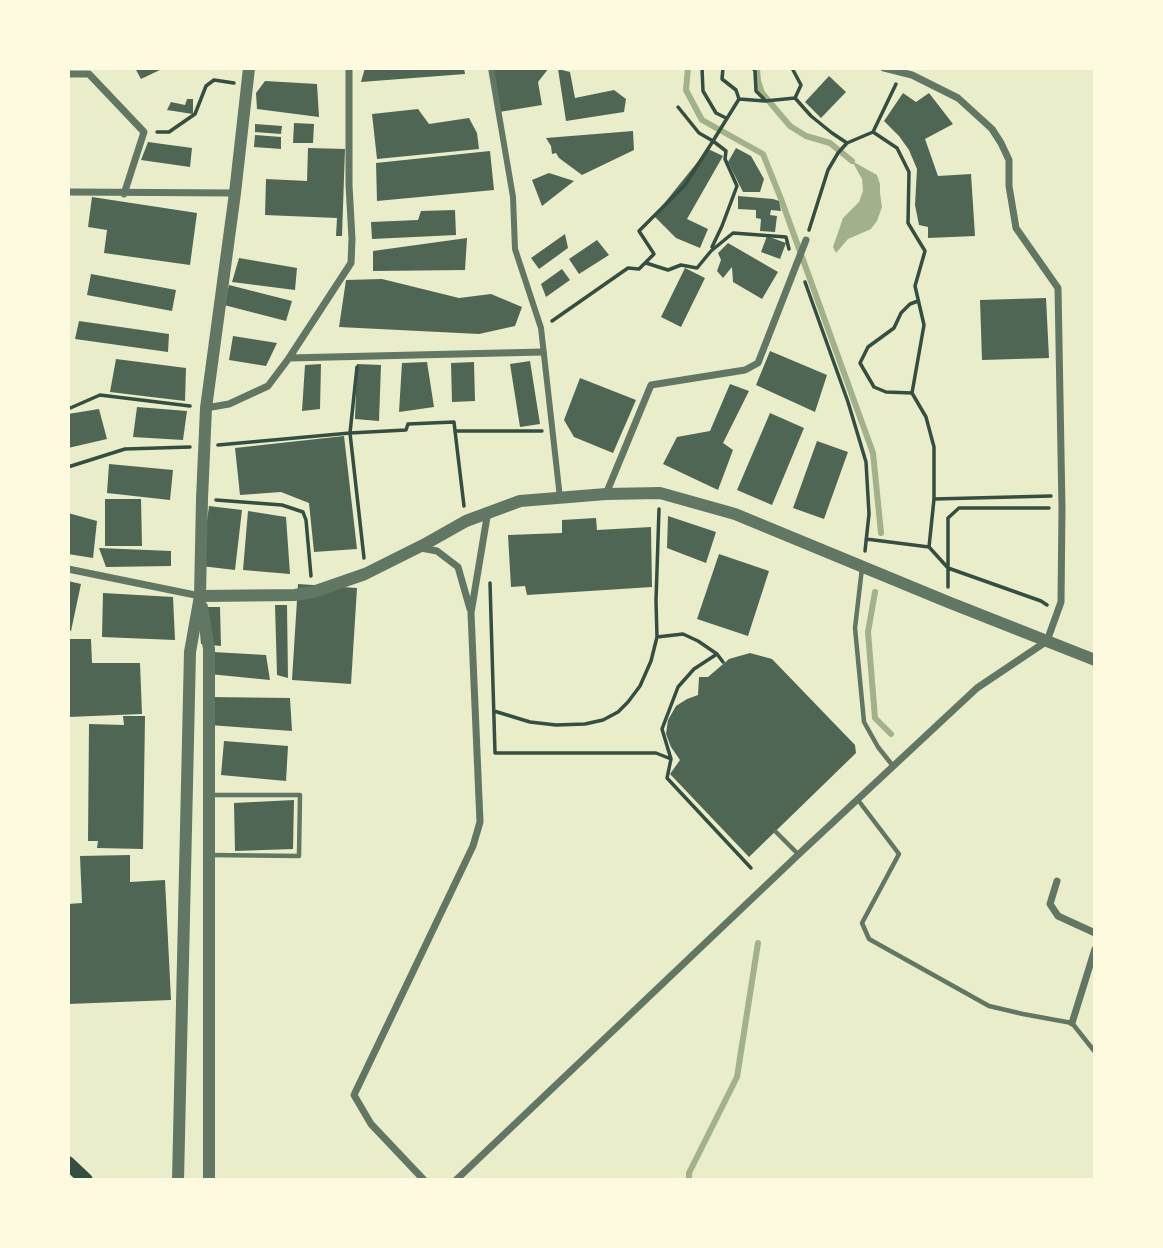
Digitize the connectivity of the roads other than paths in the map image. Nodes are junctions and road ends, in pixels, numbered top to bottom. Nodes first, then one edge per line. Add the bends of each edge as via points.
1 (249, 68) edge
2 (349, 68) edge
3 (491, 68) edge
4 (884, 68) edge
5 (68, 74) edge
6 (68, 192) edge
7 (235, 193) junction
8 (124, 194) junction
9 (806, 240) road end
10 (543, 352) junction
11 (289, 358) junction
12 (206, 408) junction
13 (606, 494) junction
14 (560, 498) junction
15 (488, 511) junction
16 (418, 548) junction
17 (862, 567) junction
18 (68, 569) edge
19 (200, 596) junction
20 (471, 613) junction
21 (1047, 641) junction
22 (1095, 660) edge
23 (893, 767) junction
24 (209, 795) junction
25 (858, 800) junction
26 (776, 832) dead end
27 (799, 854) junction
28 (209, 855) junction
29 (1058, 881) dead end
30 (1095, 933) edge
31 (1095, 949) edge
32 (1072, 1023) junction
33 (1095, 1052) edge
34 (68, 1163) edge
35 (177, 1179) edge
36 (86, 1180) edge
37 (209, 1180) edge
38 (424, 1180) edge
39 (456, 1180) edge

1 - 7 street
2 - 11 street via 351,263
3 - 10 street via 513,197 515,249 541,328
4 - 21 street via 912,75 958,98 992,129 1009,160 1016,228 1058,288 1061,602
5 - 8 street via 89,74 144,132
6 - 8 street
7 - 8 street
7 - 12 street
9 - 13 street via 758,363 745,370 651,385
10 - 11 street
10 - 14 street
11 - 12 street via 268,386 229,404
12 - 19 street
13 - 14 street
13 - 17 street via 660,493 735,514
14 - 15 street via 520,501
15 - 16 street
15 - 20 street
16 - 19 street via 313,592
16 - 20 street via 437,551 458,567
17 - 21 street
17 - 23 lane via 855,628 864,722
18 - 19 street
19 - 24 street via 209,649
19 - 35 street via 190,652
20 - 38 street via 480,822 473,846 354,1096 371,1125
21 - 22 street
21 - 23 street via 977,688
23 - 25 street
24 - 28 street
24 - 28 lane via 300,796 299,856
25 - 27 street
25 - 32 lane via 899,854 862,923 869,939 989,1006
26 - 27 lane
27 - 39 street
28 - 37 street
29 - 30 street via 1050,904 1058,916
31 - 32 street
32 - 33 lane
34 - 36 main road

